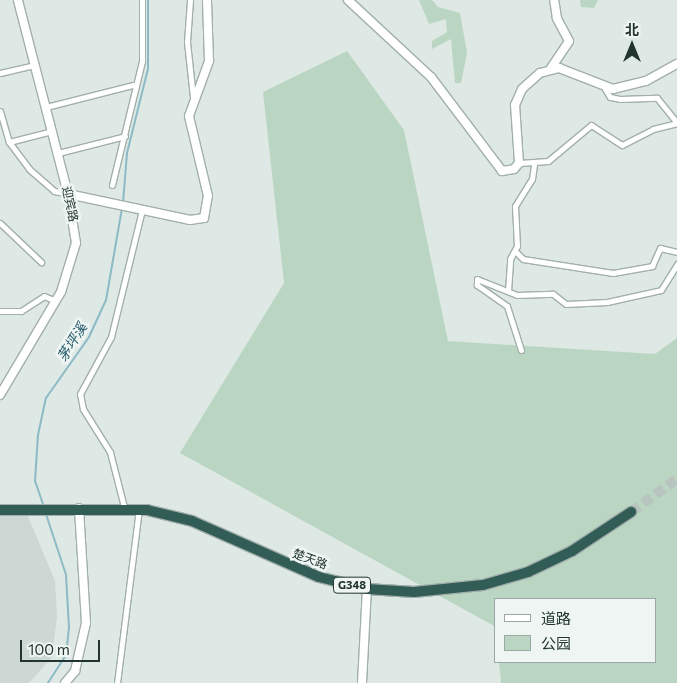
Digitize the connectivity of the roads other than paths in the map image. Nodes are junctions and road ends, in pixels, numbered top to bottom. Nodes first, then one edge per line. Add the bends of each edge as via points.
1 (18, 0) edge
2 (142, 0) edge
3 (190, 0) edge
4 (206, 0) edge
5 (348, 0) edge
6 (554, 0) edge
7 (677, 64) edge
8 (35, 65) junction
9 (551, 68) junction
10 (0, 73) edge
11 (133, 85) junction
12 (605, 89) junction
13 (193, 96) junction
14 (46, 107) junction
15 (0, 111) edge
16 (677, 123) edge
17 (52, 132) junction
18 (124, 136) junction
19 (9, 142) junction
20 (58, 153) junction
21 (519, 163) junction
22 (534, 165) junction
23 (112, 185) dead end
24 (68, 194) junction
25 (138, 209) junction
26 (0, 223) edge
27 (516, 251) junction
28 (677, 252) edge
29 (41, 262) dead end
30 (677, 264) edge
31 (508, 291) junction
32 (56, 301) junction
33 (0, 312) edge
34 (521, 350) dead end
35 (0, 394) edge
36 (79, 508) junction
37 (124, 508) junction
38 (139, 509) junction
39 (0, 510) edge
40 (631, 512) tunnel mouth
41 (367, 589) junction
42 (65, 683) edge
43 (117, 683) edge
44 (362, 683) edge

1 - 8 street, 迎宾路
2 - 11 street via 142,61
3 - 13 street via 187,42
4 - 13 street via 209,61
5 - 21 street via 431,77 498,169 510,171
6 - 9 street via 557,18 569,40
7 - 12 street via 646,81
8 - 10 street
8 - 14 street, 迎宾路
9 - 12 street via 572,72
9 - 21 street via 530,80 517,100 514,123
11 - 14 street
11 - 18 street
12 - 16 street via 610,97 620,99 657,98
13 - 25 street via 189,116 208,196 206,216 197,221
14 - 17 street, 迎宾路
15 - 19 street
16 - 22 street via 648,131 622,146 591,125 554,157
17 - 19 street
17 - 20 street, 迎宾路
18 - 20 street
18 - 23 street
19 - 24 street via 54,191
20 - 24 street, 迎宾路
21 - 22 street
22 - 27 street via 532,180 515,206
24 - 25 street
24 - 32 street, 迎宾路 via 74,255
25 - 37 street via 111,338 80,394 83,408 110,452
26 - 29 street
27 - 28 street via 523,259 613,273 652,266 660,248
27 - 31 street via 510,259
30 - 31 street via 662,290 607,302 566,304 548,292
31 - 34 street via 476,280 507,306
32 - 33 street via 44,296 21,310
32 - 35 street, 迎宾路
36 - 37 highway, 楚天路 / G348
36 - 39 highway, 楚天路 / G348
36 - 42 street via 86,623 75,671
37 - 38 highway, 楚天路 / G348
38 - 41 highway, 楚天路 / G348 via 192,522 297,569
38 - 43 street
40 - 41 highway, 楚天路 / G348 via 572,551 507,579 437,592
41 - 44 street

